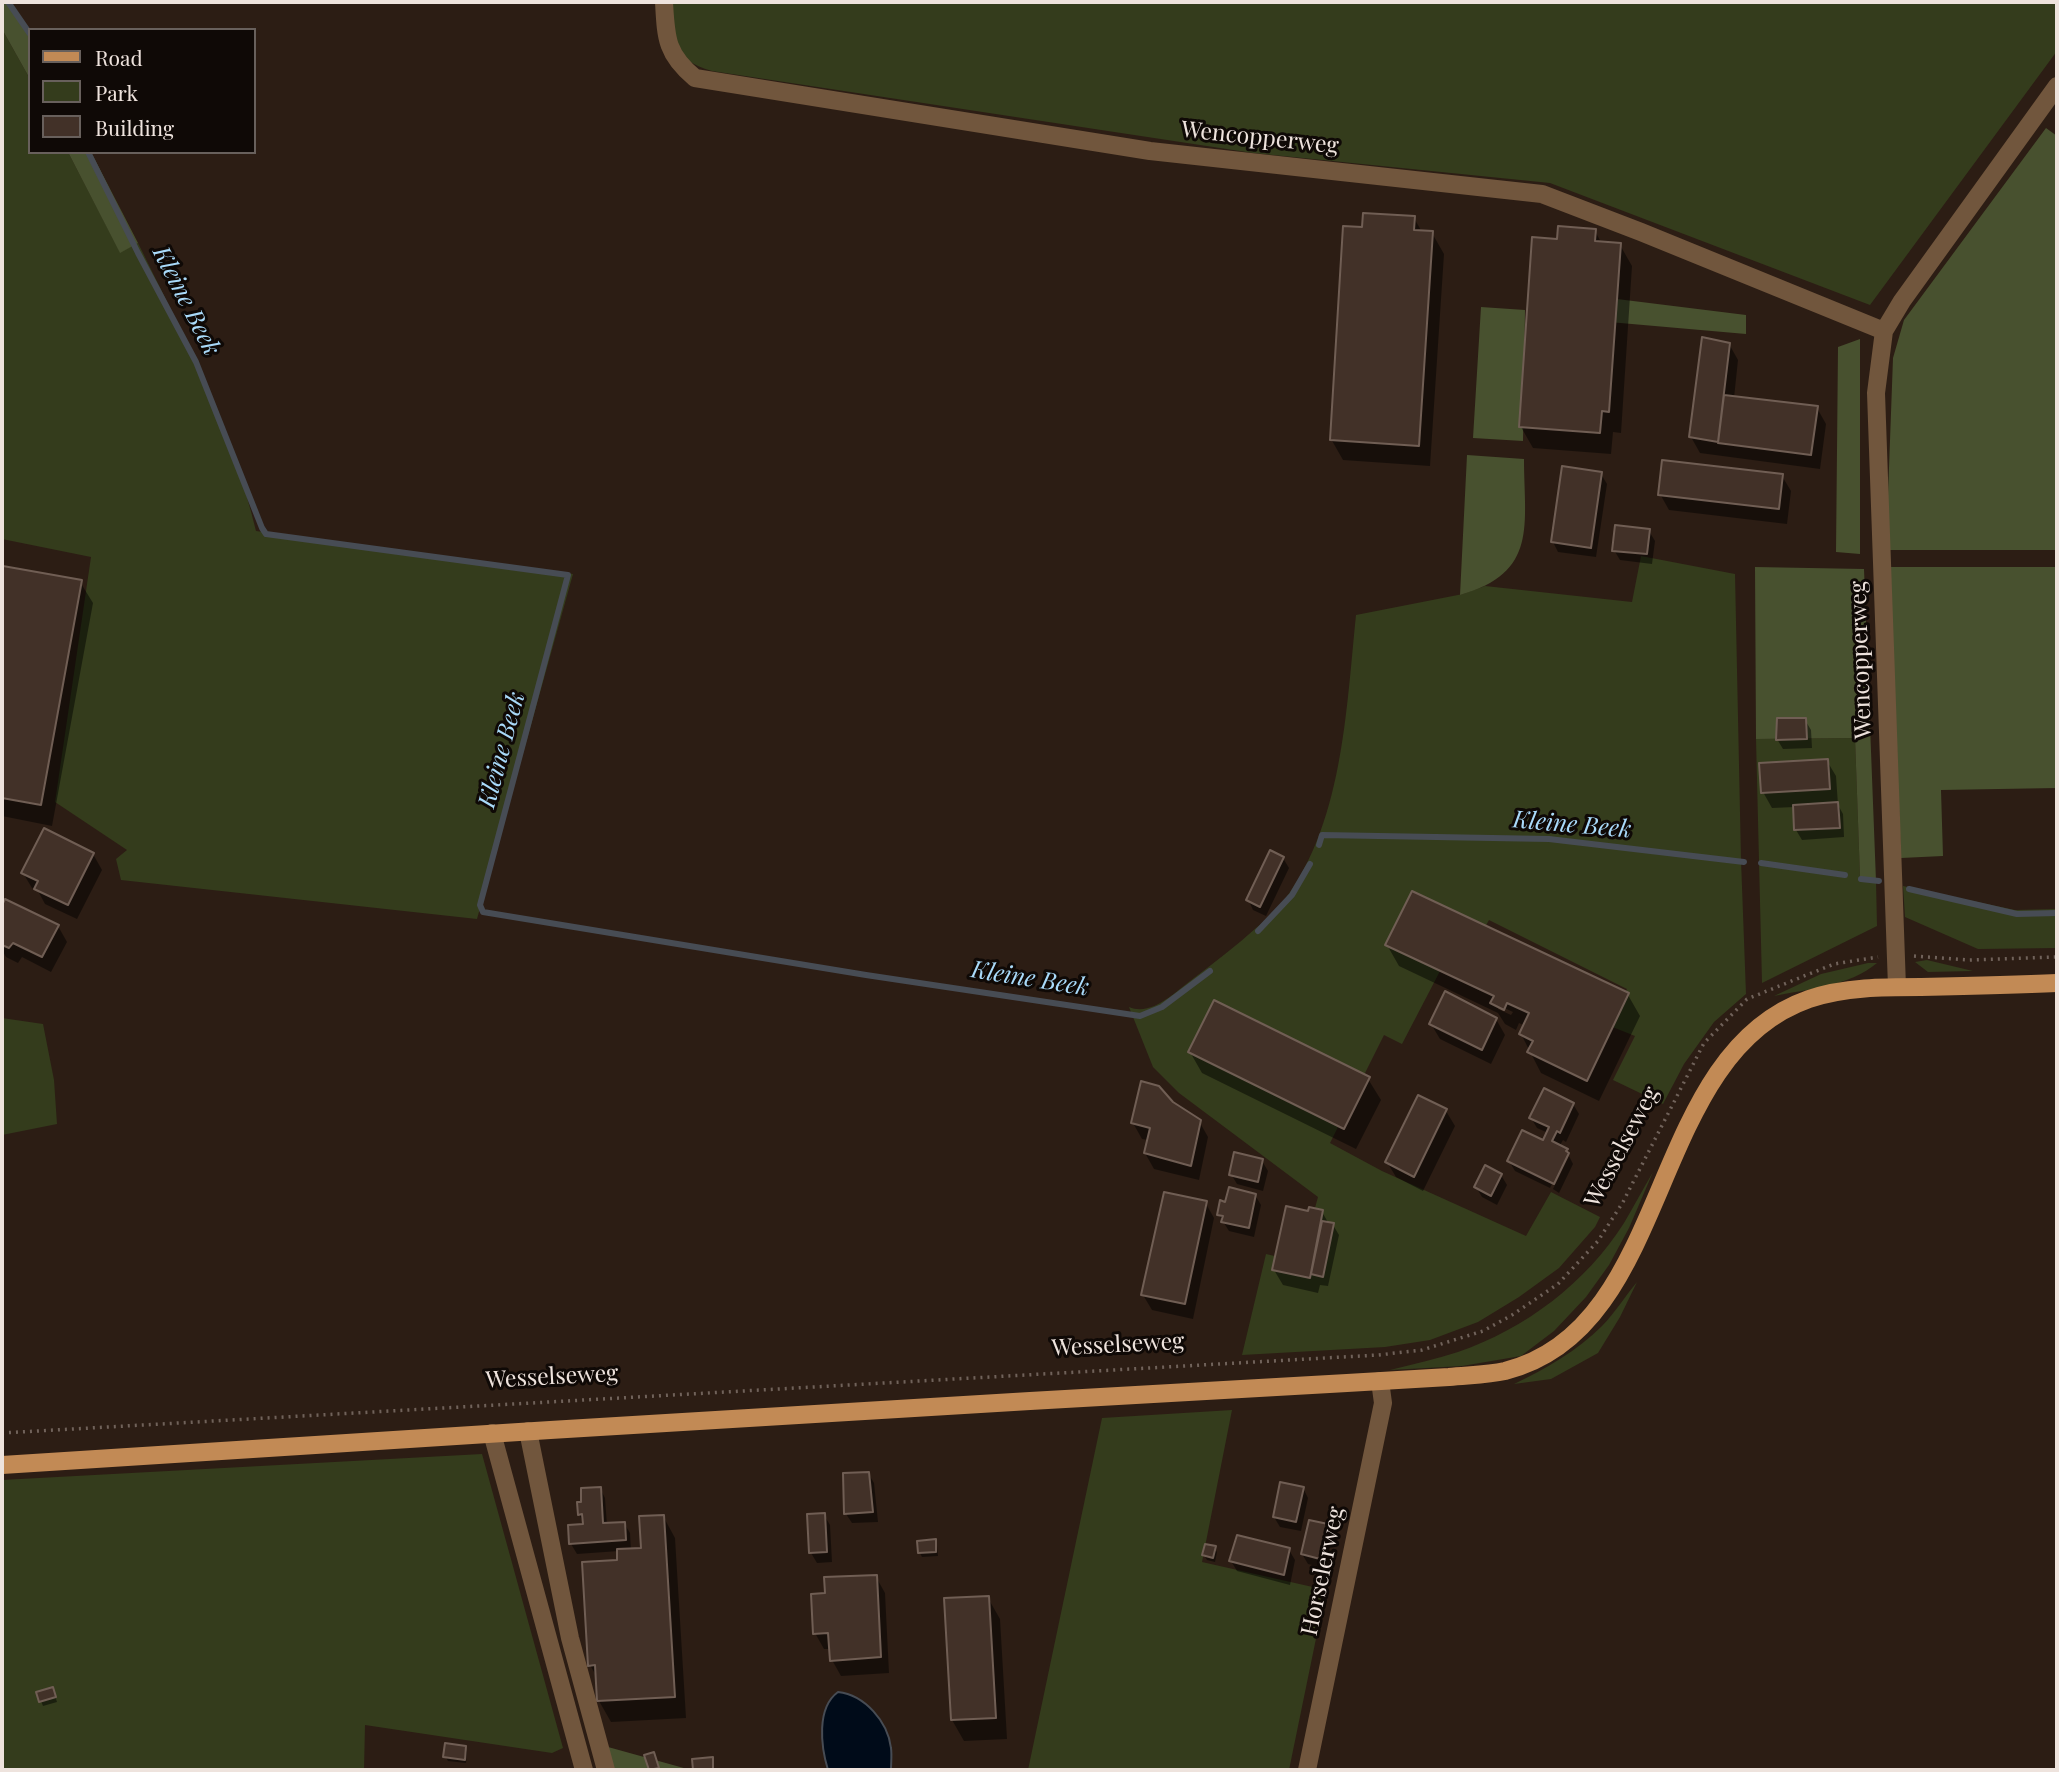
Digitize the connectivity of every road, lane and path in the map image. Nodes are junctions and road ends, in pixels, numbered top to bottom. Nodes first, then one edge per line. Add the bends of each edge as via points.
1 (664, 2) edge
2 (2057, 86) edge
3 (1884, 331) junction
4 (1896, 955) junction
5 (2057, 957) edge
6 (2057, 983) edge
7 (1897, 987) junction
8 (1380, 1381) junction
9 (528, 1431) junction
10 (2, 1433) edge
11 (492, 1433) junction
12 (2, 1465) edge
13 (584, 1770) edge
14 (606, 1770) edge
15 (1307, 1770) edge

1 - 3 street, Wencopperweg via 667,39 678,64 695,78 1150,151 1542,194
2 - 3 street, Wencopperweg
3 - 4 street, Wencopperweg via 1876,393
4 - 5 path, Wesselseweg via 1969,960
4 - 7 street, Wencopperweg
4 - 10 path, Wesselseweg via 1834,964 1747,999 1704,1043 1623,1202 1598,1241 1558,1284 1512,1315 1483,1331 1422,1350
6 - 7 main road
7 - 8 main road via 1810,998 1760,1024 1740,1044 1703,1097 1610,1292 1573,1334 1546,1354 1503,1372
8 - 9 main road
8 - 15 street, Horselerweg via 1382,1403
9 - 11 main road
9 - 14 street via 570,1638
11 - 12 main road
11 - 13 street

